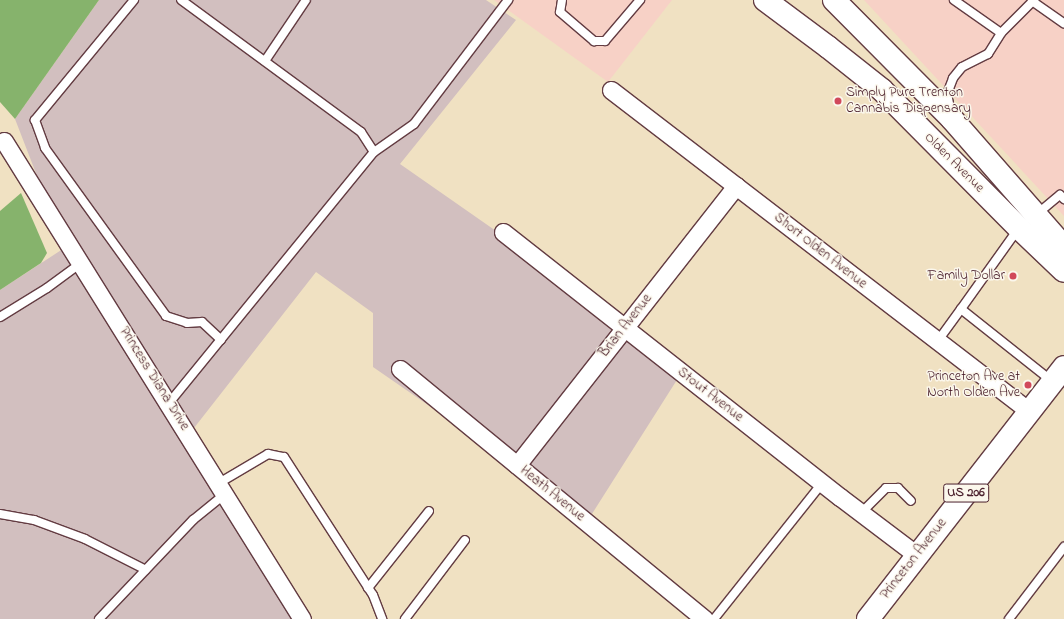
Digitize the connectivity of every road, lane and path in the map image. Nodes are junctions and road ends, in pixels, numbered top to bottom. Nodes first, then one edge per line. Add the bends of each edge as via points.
1 (134, 0) edge
2 (181, 0) edge
3 (306, 0) edge
4 (508, 0) edge
5 (562, 0) edge
6 (640, 0) edge
7 (765, 0) edge
8 (834, 0) edge
9 (954, 0) edge
10 (1033, 1) edge
11 (1064, 23) edge
12 (1001, 33) junction
13 (264, 61) junction
14 (902, 66) junction
15 (611, 90) dead end
16 (882, 90) junction
17 (952, 119) junction
18 (2, 139) edge
19 (374, 152) junction
20 (736, 186) junction
21 (1064, 199) edge
22 (1027, 222) junction
23 (503, 232) dead end
24 (1064, 247) edge
25 (81, 264) junction
26 (1064, 271) edge
27 (961, 309) junction
28 (0, 317) edge
29 (625, 328) junction
30 (221, 340) junction
31 (937, 342) junction
32 (400, 369) dead end
33 (1058, 374) edge
34 (169, 403) junction
35 (1029, 411) junction
36 (517, 465) junction
37 (822, 483) junction
38 (222, 488) junction
39 (911, 501) dead end
40 (429, 511) dead end
41 (861, 513) junction
42 (0, 514) edge
43 (465, 540) dead end
44 (1064, 547) edge
45 (918, 556) junction
46 (146, 570) junction
47 (368, 588) junction
48 (99, 619) edge
49 (302, 619) edge
50 (382, 619) edge
51 (405, 619) edge
52 (704, 619) edge
53 (714, 619) edge
54 (868, 619) edge
55 (1009, 619) edge

1 - 30 lane via 35,120 45,148 166,316 187,323 202,322
2 - 13 lane
3 - 13 lane
4 - 19 lane via 414,124
5 - 6 lane via 560,12 594,41 605,41
7 - 16 main road, Olden Avenue
8 - 14 main road, Olden Avenue
9 - 12 lane
10 - 11 lane
10 - 12 lane
12 - 17 lane via 988,54 962,67 953,78 947,94
13 - 19 lane via 361,132
14 - 16 main road
14 - 17 main road, Olden Avenue
15 - 20 street, Short Olden Avenue
16 - 22 main road, Olden Avenue
17 - 22 main road, Olden Avenue
18 - 25 street, Princess Diana Drive
19 - 30 lane
20 - 29 street, Brian Avenue
20 - 31 street, Short Olden Avenue
21 - 22 lane via 1060,195
22 - 24 main road, Olden Avenue
22 - 26 main road, Olden Avenue
22 - 27 lane
23 - 29 street, Stout Avenue
25 - 28 lane
25 - 34 street, Princess Diana Drive
27 - 31 lane
27 - 33 lane
29 - 36 street, Brian Avenue
29 - 37 street, Stout Avenue
30 - 34 lane
31 - 35 street, Short Olden Avenue
32 - 36 street, Heath Avenue
33 - 35 main road, Princeton Avenue / US 206
34 - 38 street, Princess Diana Drive
35 - 45 main road, Princeton Avenue / US 206
36 - 52 street, Heath Avenue
37 - 41 street, Stout Avenue
37 - 53 lane
38 - 46 lane
38 - 47 lane via 268,454 284,457
38 - 49 street, Princess Diana Drive
39 - 41 lane via 898,488 886,488
40 - 47 lane
41 - 45 street, Stout Avenue
42 - 46 lane via 34,520 85,539
43 - 51 lane
44 - 55 lane
45 - 54 main road, Princeton Avenue / US 206
46 - 48 lane
47 - 50 lane

